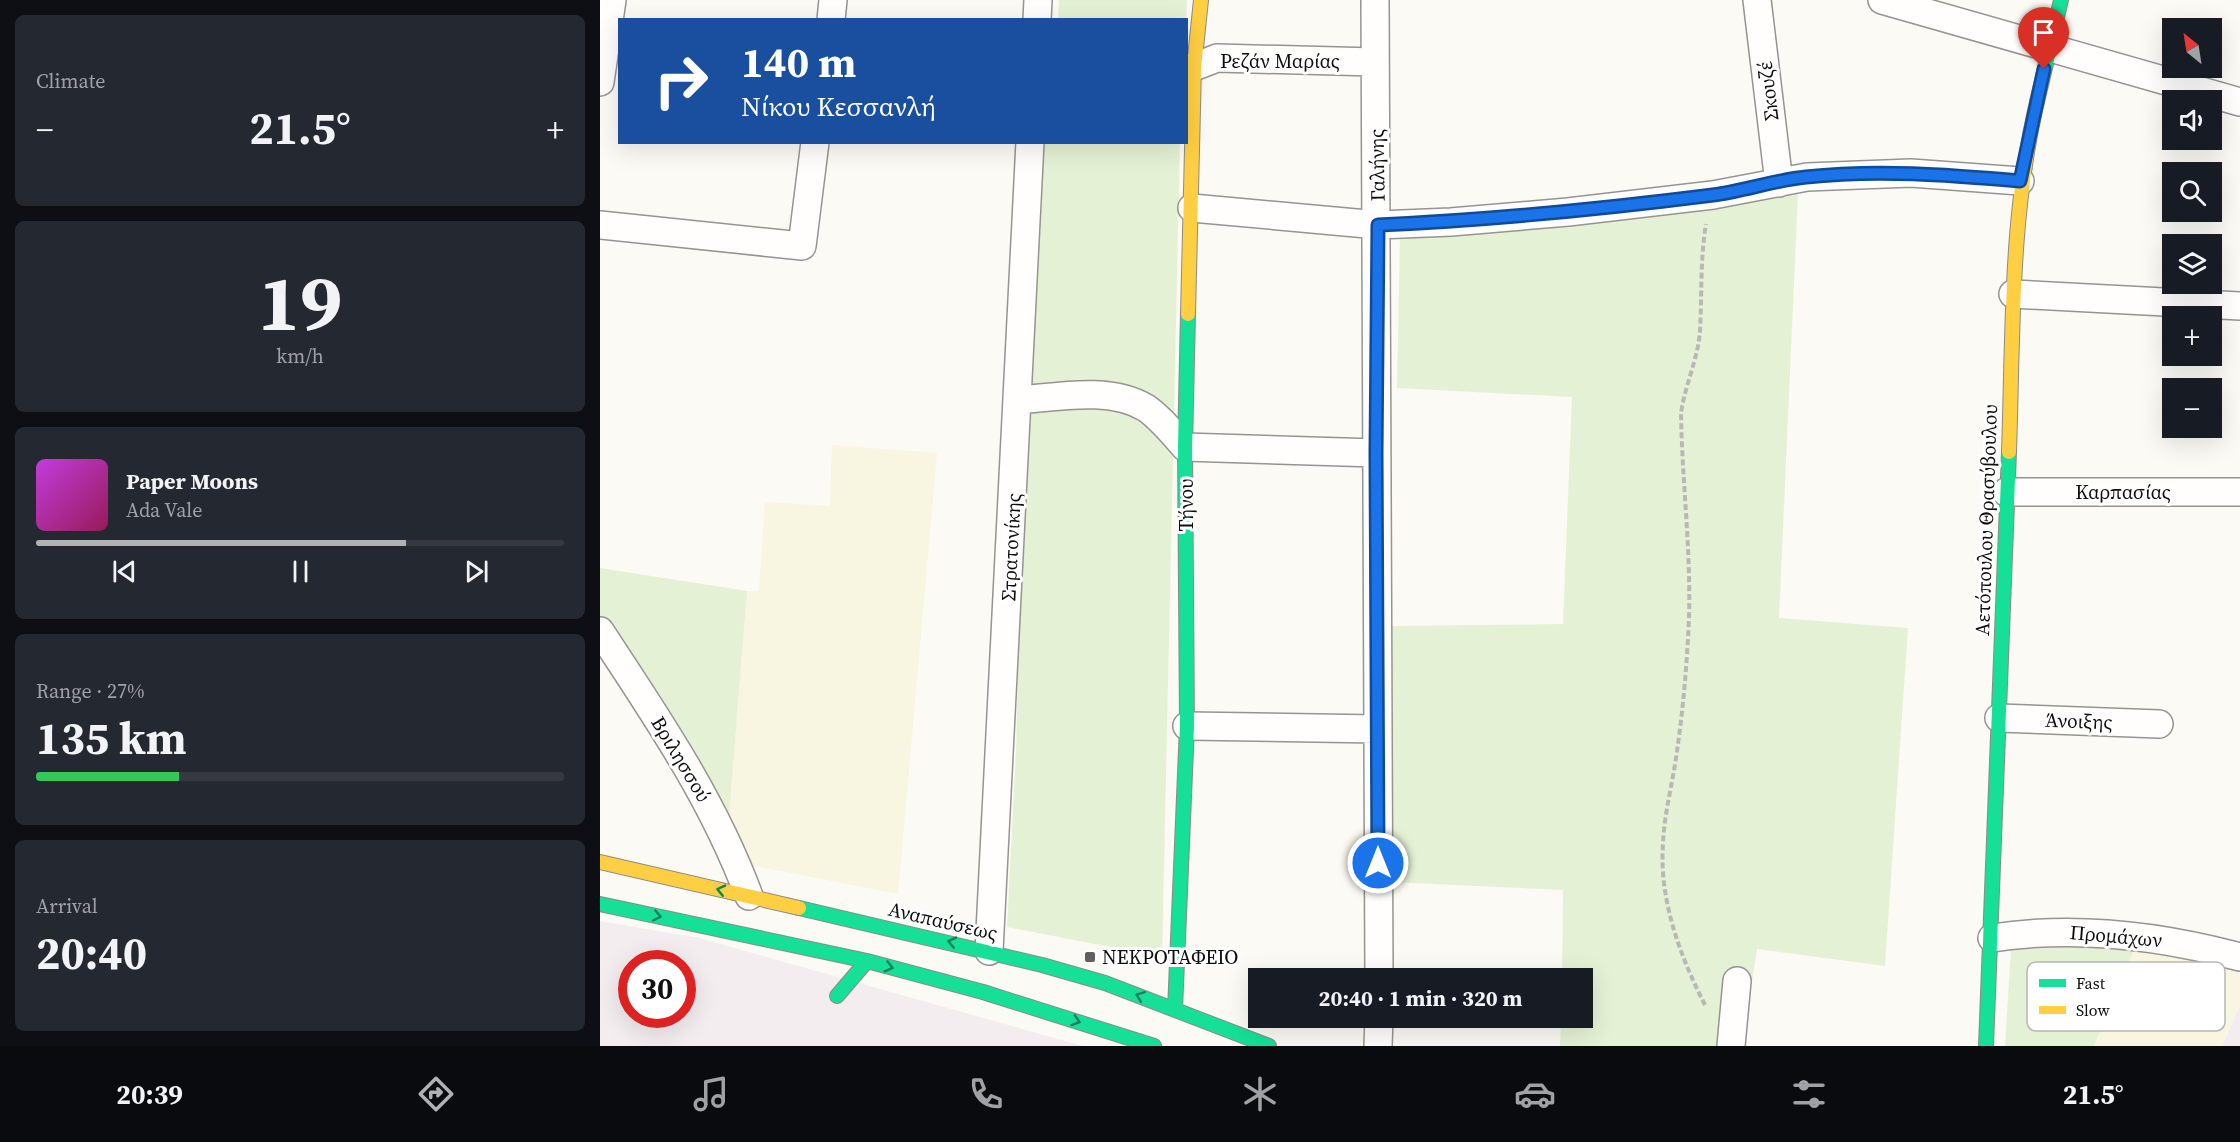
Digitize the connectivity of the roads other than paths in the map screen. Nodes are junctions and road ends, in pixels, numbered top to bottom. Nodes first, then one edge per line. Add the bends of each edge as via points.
1 (612, 0) edge
2 (833, 0) edge
3 (1038, 0) edge
4 (1201, 0) edge
5 (1376, 0) edge
6 (1756, 0) edge
7 (1882, 0) edge
8 (2061, 0) edge
9 (831, 18) edge
10 (1037, 18) edge
11 (2048, 49) junction
12 (1375, 62) junction
13 (1190, 69) edge
14 (600, 82) edge
15 (2240, 102) edge
16 (815, 144) edge
17 (1030, 144) edge
18 (2020, 181) junction
19 (1779, 183) junction
20 (1192, 208) junction
21 (600, 225) edge
22 (1378, 225) junction
23 (2013, 294) junction
24 (2240, 306) edge
25 (1018, 400) junction
26 (1185, 447) junction
27 (1376, 453) junction
28 (2006, 492) junction
29 (2240, 492) edge
30 (600, 631) edge
31 (2000, 718) junction
32 (2159, 724) dead end
33 (1187, 726) junction
34 (1378, 729) junction
35 (600, 862) edge
36 (749, 896) junction
37 (600, 904) edge
38 (716, 928) junction
39 (1992, 938) junction
40 (719, 946) dead end
41 (989, 951) junction
42 (2240, 957) edge
43 (867, 961) junction
44 (1378, 968) edge
45 (1737, 981) dead end
46 (837, 996) dead end
47 (1175, 1010) junction
48 (1378, 1028) edge
49 (1232, 1039) edge
50 (1154, 1046) edge
51 (1269, 1046) edge
52 (1378, 1046) edge
53 (1731, 1046) edge
54 (1986, 1046) edge

1 - 14 street
2 - 9 street
3 - 10 street
4 - 13 street, Τήνου
5 - 12 street, Γαλήνης
6 - 19 street, Σκουζέ
7 - 11 street
8 - 11 street, Αετόπουλου Θρασύβουλου
11 - 15 street
11 - 18 street, Αετόπουλου Θρασύβουλου
12 - 13 street, Ρεζάν Μαρίας via 1217,58
12 - 22 street, Γαλήνης
13 - 20 street, Τήνου
16 - 21 street via 802,246
17 - 25 street, Στρατονίκης
18 - 19 street via 1911,173 1807,177
18 - 23 street, Αετόπουλου Θρασύβουλου
19 - 22 street via 1568,212
20 - 22 street
20 - 26 street, Τήνου
22 - 27 street, Γαλήνης
23 - 24 street
23 - 28 street, Αετόπουλου Θρασύβουλου
25 - 26 street via 1118,397 1147,409
25 - 41 street, Στρατονίκης
26 - 27 street
26 - 33 street, Τήνου
27 - 34 street, Γαλήνης
28 - 29 street, Καρπασίας
28 - 31 street, Αετόπουλου Θρασύβουλου
30 - 36 street, Βριλησσού via 707,800
31 - 32 street, Άνοιξης
31 - 39 street, Αετόπουλου Θρασύβουλου
33 - 34 street
33 - 47 street, Τήνου
34 - 44 street, Γαλήνης
36 -> 35 street, Αναπαύσεως
41 -> 36 street, Αναπαύσεως
37 -> 38 street
38 - 40 street
38 - 43 street
39 - 42 street, Προμάχων via 2030,932 2109,933 2159,939
39 - 54 street, Αετόπουλου Θρασύβουλου
47 -> 41 street, Αναπαύσεως via 1105,983
43 - 46 street
43 -> 50 street via 983,992
45 - 53 street
47 - 49 street, Αναπαύσεως
48 - 52 street
49 - 51 street, Αναπαύσεως

